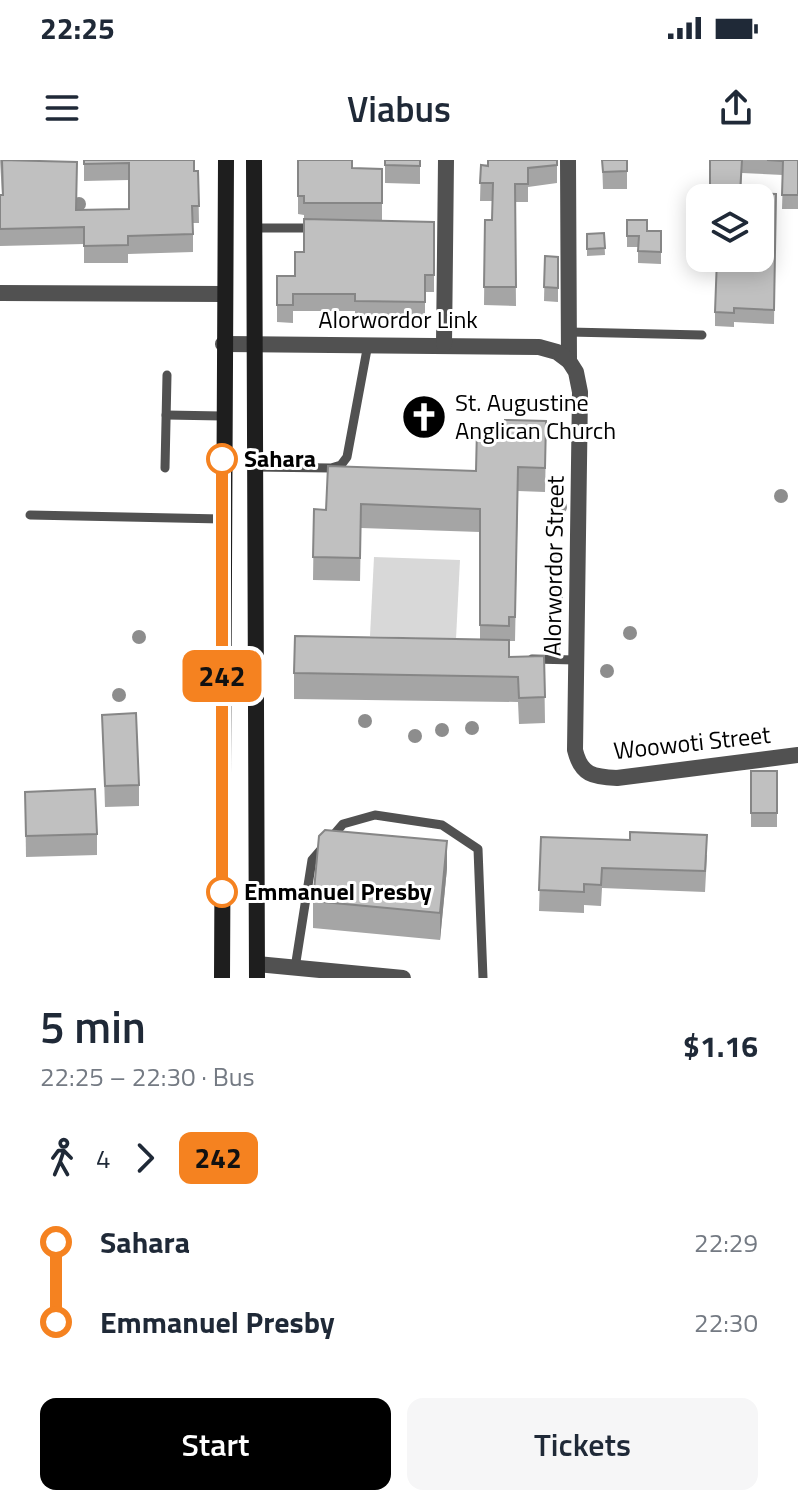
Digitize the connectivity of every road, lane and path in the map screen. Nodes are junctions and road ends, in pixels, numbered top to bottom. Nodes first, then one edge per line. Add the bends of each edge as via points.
1 (226, 160) edge
2 (254, 160) edge
3 (446, 160) edge
4 (568, 160) edge
5 (254, 228) junction
6 (317, 228) edge
7 (0, 293) edge
8 (224, 294) junction
9 (569, 332) junction
10 (702, 335) dead end
11 (223, 344) junction
12 (252, 344) junction
13 (368, 344) junction
14 (444, 344) junction
15 (569, 361) junction
16 (167, 375) dead end
17 (166, 415) junction
18 (222, 416) junction
19 (253, 467) junction
20 (165, 468) dead end
21 (30, 515) dead end
22 (222, 519) junction
23 (519, 658) edge
24 (576, 660) junction
25 (798, 755) edge
26 (592, 777) joint
27 (295, 968) junction
28 (257, 971) edge
29 (222, 978) edge
30 (403, 978) edge
31 (483, 978) edge

1 - 8 main road
2 - 5 main road
3 - 14 street via 437,229
4 - 9 street, Alorwordor Street
5 - 6 lane
5 - 12 main road
7 - 8 street
8 - 11 main road
9 - 10 lane
9 - 15 street, Alorwordor Street
11 - 12 street, Alorwordor Link
11 - 18 main road
12 - 13 street, Alorwordor Link
12 - 19 main road
13 - 14 street, Alorwordor Link
13 - 19 lane via 347,457 341,465
14 - 15 street, Alorwordor Link via 539,347
15 - 24 street, Alorwordor Street via 580,392
16 - 17 lane
17 - 18 lane
17 - 20 lane
18 - 22 main road
19 - 28 main road
21 - 22 lane
22 - 29 main road
23 - 24 lane
24 - 26 street, Alorwordor Street via 575,750 579,766
25 - 26 street, Woowoti Street
27 - 28 street
27 - 30 street
27 - 31 lane via 312,860 343,824 375,815 442,825 478,849

